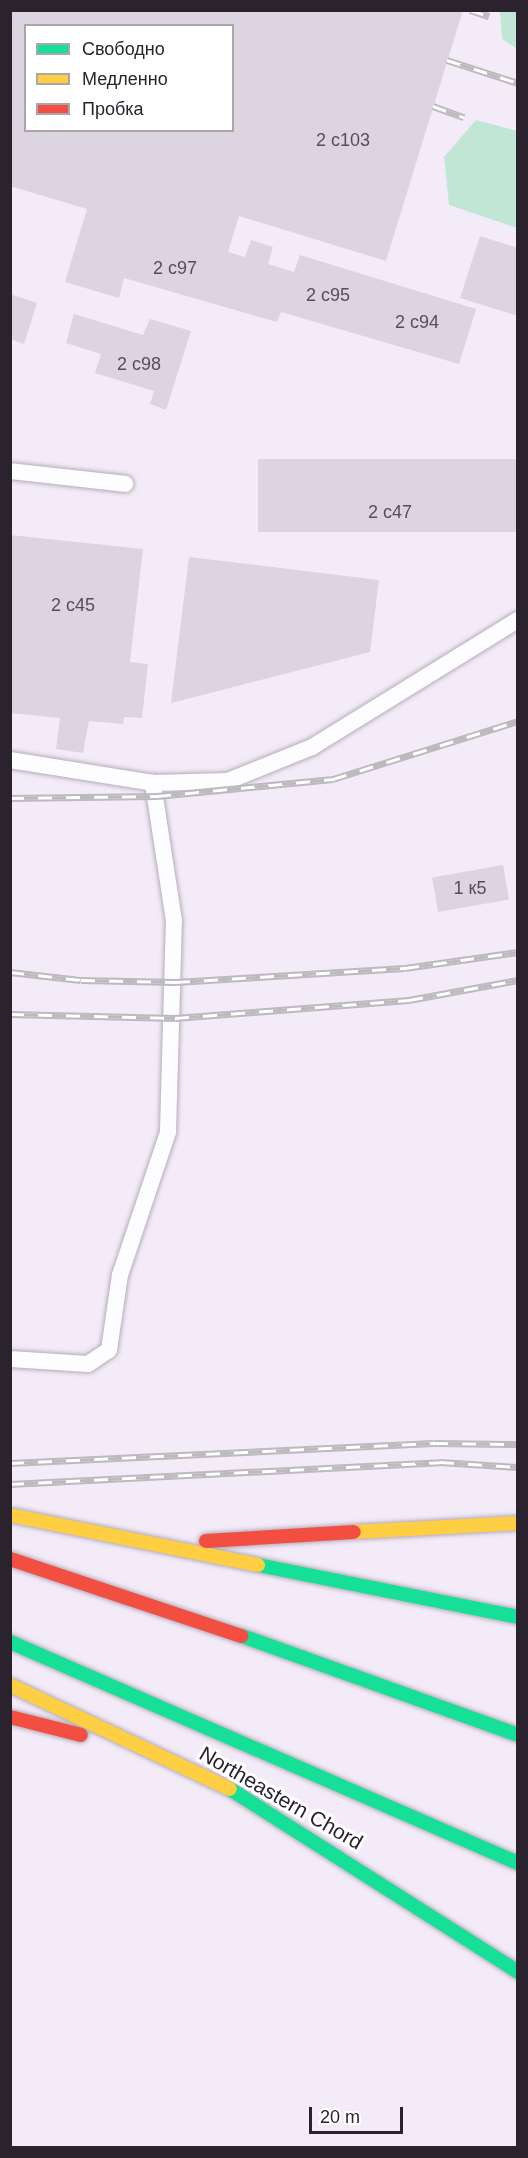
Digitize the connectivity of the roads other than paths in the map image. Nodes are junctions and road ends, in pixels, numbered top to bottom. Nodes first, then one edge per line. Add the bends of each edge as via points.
1 (10, 471) edge
2 (125, 484) dead end
3 (518, 620) edge
4 (10, 760) edge
5 (153, 783) junction
6 (10, 1359) edge
7 (10, 1515) edge
8 (518, 1523) edge
9 (160, 1544) junction
10 (10, 1559) edge
11 (518, 1617) edge
12 (10, 1641) edge
13 (10, 1685) edge
14 (10, 1717) edge
15 (518, 1735) edge
16 (175, 1761) junction
17 (518, 1863) edge
18 (518, 1972) edge

1 - 2 lane
3 - 5 lane via 312,747 228,781
4 - 5 lane
5 - 6 lane via 174,921 168,1132 120,1275 109,1350 88,1364
7 - 9 main road
8 - 9 main road
9 - 11 main road
10 - 15 main road via 139,1599
12 - 17 main road, Northeastern Chord
13 - 16 main road, Northeastern Chord
14 - 16 main road
16 - 18 main road, Northeastern Chord via 364,1870

